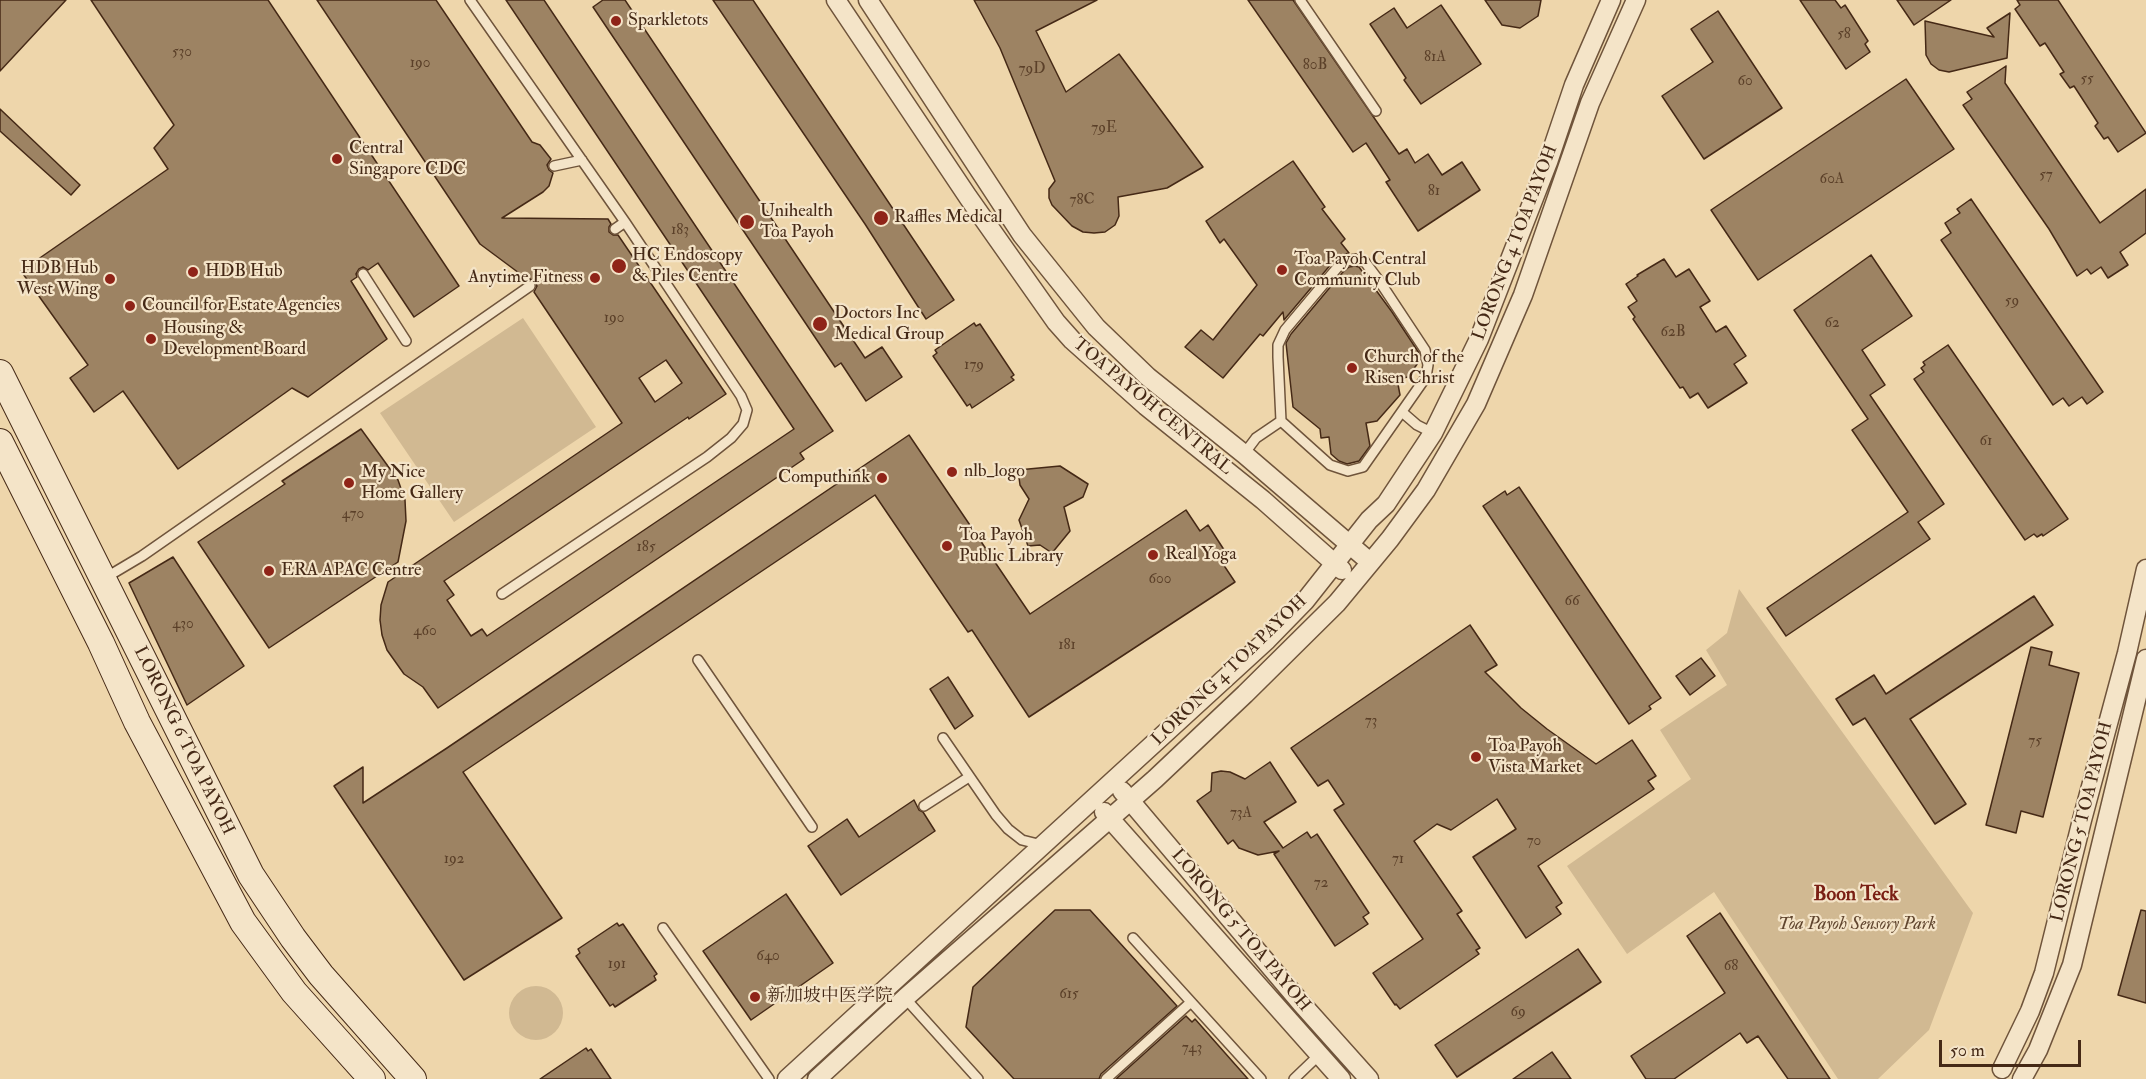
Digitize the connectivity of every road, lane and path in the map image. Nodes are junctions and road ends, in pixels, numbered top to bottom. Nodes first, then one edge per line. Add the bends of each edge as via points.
1 (470, 0) edge
2 (837, 0) edge
3 (868, 0) edge
4 (1300, 0) edge
5 (1611, 0) edge
6 (1633, 1) edge
7 (1376, 111) dead end
8 (582, 160) junction
9 (554, 166) dead end
10 (625, 222) junction
11 (615, 229) dead end
12 (363, 274) dead end
13 (530, 286) dead end
14 (406, 341) dead end
15 (0, 373) edge
16 (1402, 412) junction
17 (1281, 421) junction
18 (1432, 433) junction
19 (0, 442) edge
20 (1244, 454) junction
21 (1350, 545) junction
22 (1370, 562) junction
23 (1335, 564) junction
24 (2146, 569) edge
25 (103, 579) junction
26 (1355, 581) junction
27 (502, 594) dead end
28 (698, 660) dead end
29 (2146, 663) edge
30 (943, 738) dead end
31 (969, 777) junction
32 (1113, 781) junction
33 (1093, 799) junction
34 (1130, 800) junction
35 (924, 806) dead end
36 (1110, 819) junction
37 (812, 827) dead end
38 (1042, 845) junction
39 (663, 928) dead end
40 (1133, 938) dead end
41 (905, 998) junction
42 (1191, 1002) junction
43 (1319, 1056) junction
44 (1996, 1074) edge
45 (372, 1079) edge
46 (413, 1079) edge
47 (769, 1079) edge
48 (787, 1079) edge
49 (817, 1079) edge
50 (978, 1079) edge
51 (1106, 1079) edge
52 (1261, 1079) edge
53 (1294, 1079) edge
54 (1341, 1079) edge
55 (1369, 1079) edge
56 (2021, 1079) edge

1 - 8 lane
2 - 23 street, TOA PAYOH CENTRAL via 1056,322 1146,406
3 - 20 street, TOA PAYOH CENTRAL via 1022,235 1064,290 1134,364
4 - 7 lane
5 - 18 street, LORONG 4 TOA PAYOH via 1574,85 1495,303
6 - 22 street, LORONG 4 TOA PAYOH via 1590,103 1523,296 1476,404 1426,490
8 - 9 lane
8 - 10 lane
10 - 11 lane
10 - 27 lane via 741,396 747,410 743,424 731,438 673,481
12 - 14 lane
13 - 25 lane via 142,556
15 - 25 main road, LORONG 6 TOA PAYOH
16 - 17 lane via 1363,467 1348,471 1330,465
16 - 17 lane via 1426,377 1425,350 1365,262 1355,259 1337,268 1285,330 1278,345
16 - 18 lane
17 - 20 lane via 1256,438
18 - 21 street, LORONG 4 TOA PAYOH via 1386,504
19 - 45 main road, LORONG 6 TOA PAYOH via 137,722 243,922 294,992
20 - 21 street, TOA PAYOH CENTRAL
21 - 22 street, TOA PAYOH CENTRAL
21 - 23 street, LORONG 4 TOA PAYOH
22 - 26 street, LORONG 4 TOA PAYOH
23 - 26 street, TOA PAYOH CENTRAL
23 - 32 street, LORONG 4 TOA PAYOH via 1267,640
24 - 44 street, LORONG 5 TOA PAYOH via 2044,973 2030,1011
25 - 46 main road, LORONG 6 TOA PAYOH via 251,875 321,975
26 - 34 street, LORONG 4 TOA PAYOH via 1245,694
28 - 37 lane
29 - 56 street, LORONG 5 TOA PAYOH via 2072,965 2038,1050
30 - 31 lane
31 - 35 lane
31 - 38 lane via 1008,829 1022,840
32 - 33 street, LORONG 4 TOA PAYOH
32 - 34 street, LORONG 5 TOA PAYOH
33 - 36 street, LORONG 5 TOA PAYOH
33 - 38 street, LORONG 4 TOA PAYOH
34 - 36 street, LORONG 4 TOA PAYOH
34 - 55 street, LORONG 5 TOA PAYOH
36 - 41 street, LORONG 4 TOA PAYOH
36 - 43 street, LORONG 5 TOA PAYOH
38 - 48 street, LORONG 4 TOA PAYOH
39 - 47 lane
40 - 42 lane
41 - 49 street, LORONG 4 TOA PAYOH
41 - 50 lane
42 - 51 lane
42 - 52 lane
43 - 53 lane
43 - 54 street, LORONG 5 TOA PAYOH
44 - 56 street, LORONG 5 TOA PAYOH via 2011,1070

